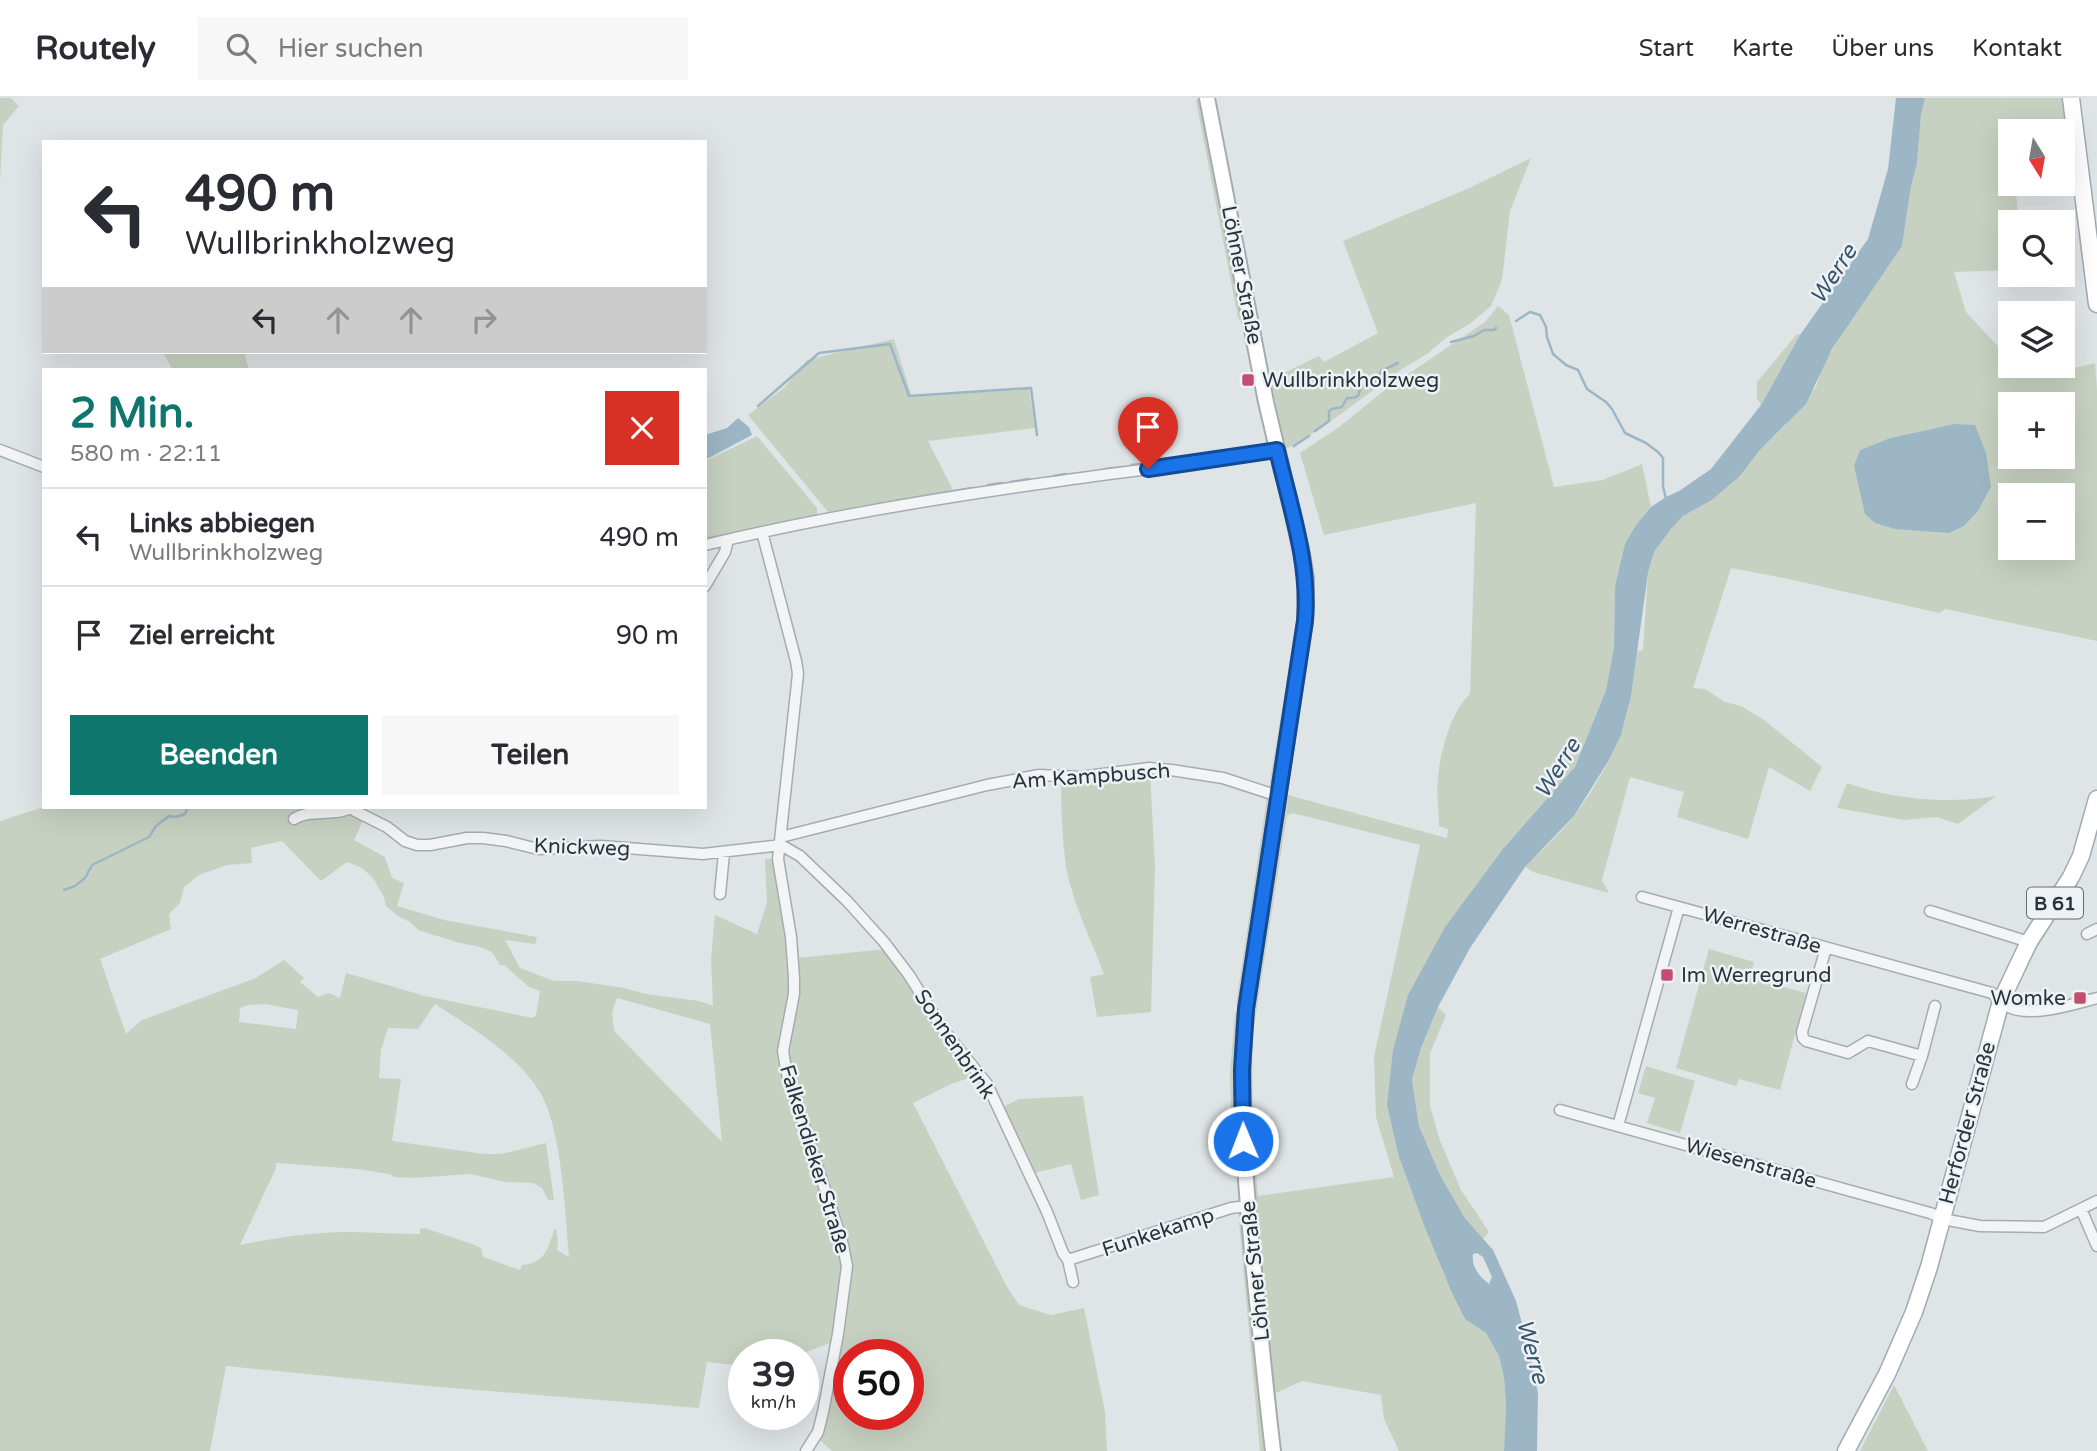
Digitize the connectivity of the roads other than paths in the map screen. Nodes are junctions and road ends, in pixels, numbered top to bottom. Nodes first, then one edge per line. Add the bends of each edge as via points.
1 (1207, 98) edge
2 (2071, 98) edge
3 (2097, 304) edge
4 (0, 450) edge
5 (1277, 450) junction
6 (42, 466) edge
7 (762, 532) junction
8 (729, 540) junction
9 (707, 545) edge
10 (707, 583) edge
11 (1278, 796) junction
12 (2097, 799) edge
13 (346, 809) edge
14 (354, 809) edge
15 (294, 820) dead end
16 (781, 841) junction
17 (724, 853) junction
18 (720, 894) dead end
19 (1642, 897) dead end
20 (1679, 907) junction
21 (1930, 911) dead end
22 (2097, 929) edge
23 (2087, 934) dead end
24 (2029, 942) junction
25 (1826, 948) junction
26 (2097, 998) edge
27 (2001, 1002) junction
28 (1935, 1006) dead end
29 (1922, 1056) junction
30 (1912, 1084) dead end
31 (1560, 1110) dead end
32 (1618, 1126) junction
33 (2097, 1200) edge
34 (1248, 1206) junction
35 (2081, 1209) junction
36 (1942, 1218) junction
37 (2097, 1246) edge
38 (1068, 1261) junction
39 (1073, 1282) dead end
40 (806, 1451) edge
41 (1273, 1451) edge
42 (1846, 1451) edge

1 - 5 main road, Löhner Straße
2 - 3 main road
4 - 6 street
5 - 7 street via 1042,483
5 - 11 main road, Löhner Straße via 1302,554 1306,593
7 - 8 street
7 - 16 street, Falkendieker Straße via 798,674
8 - 9 street
8 - 10 street
11 - 16 street, Am Kampbusch via 1223,778 1171,770 1137,769 1080,777 1039,775
11 - 34 main road, Löhner Straße via 1244,1035 1242,1117
12 - 24 main road, Herforder Straße / B 61 via 2081,856
13 - 15 street
14 - 17 street, Knickweg via 417,845 483,838 552,850 601,846
16 - 17 street, Knickweg
16 - 38 street, Sonnenbrink via 884,942 987,1084
16 - 40 street, Falkendieker Straße via 778,859 794,978 784,1062 847,1266 823,1412
17 - 18 street
19 - 20 street, Werrestraße
20 - 25 street, Werrestraße
20 - 32 street
21 - 24 street
22 - 23 street
24 - 27 main road, Herforder Straße / B 61
25 - 27 street, Werrestraße via 1992,993
25 - 29 street via 1802,1038 1848,1053 1868,1041
26 - 27 street via 2039,1011 2015,1010
27 - 36 main road, Herforder Straße / B 61
28 - 29 street
29 - 30 street
31 - 32 street, Wiesenstraße
32 - 36 street, Wiesenstraße
33 - 35 street, Wiesenstraße
34 - 38 street, Funkekamp
34 - 41 main road, Löhner Straße
35 - 36 street, Wiesenstraße via 2045,1227 1980,1226
35 - 37 street
36 - 42 main road, Herforder Straße / B 61 via 1905,1334
38 - 39 street, Sonnenbrink

